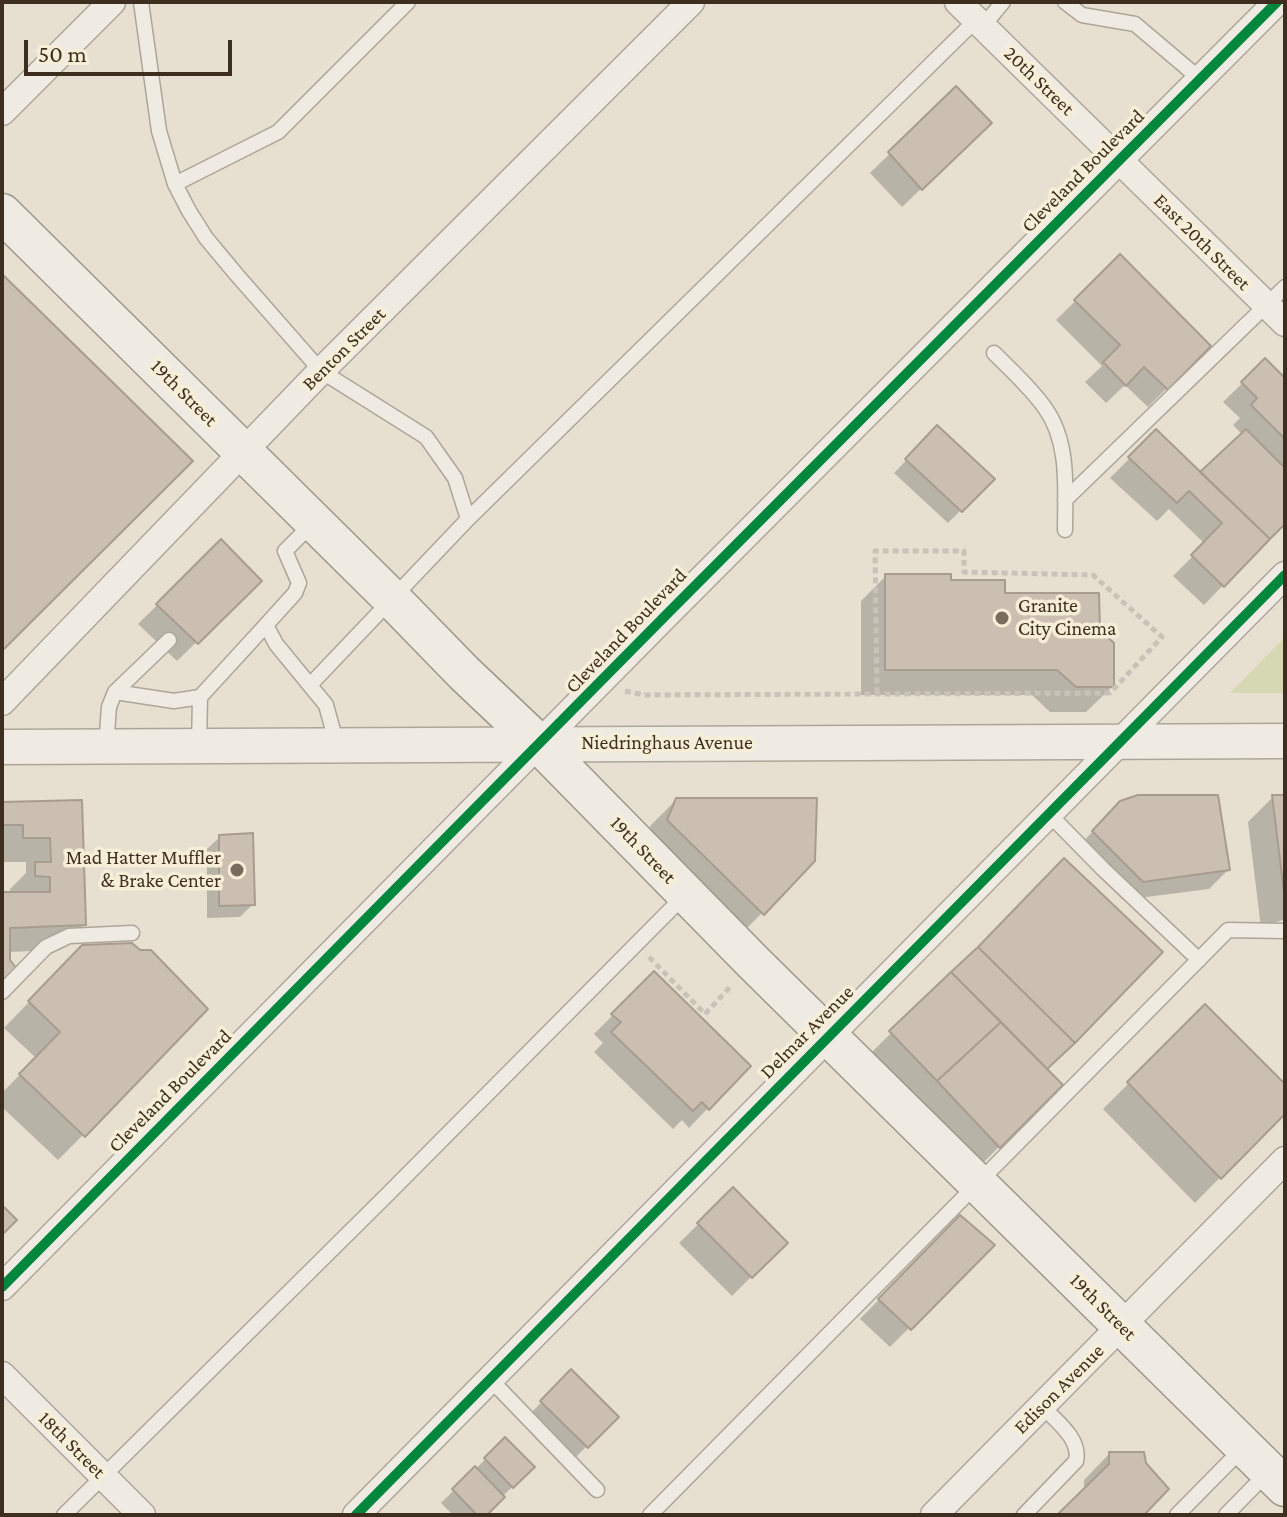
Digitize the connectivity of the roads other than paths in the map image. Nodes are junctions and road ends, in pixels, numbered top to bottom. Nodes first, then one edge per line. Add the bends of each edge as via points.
1 (112, 2) edge
2 (141, 2) edge
3 (408, 2) edge
4 (691, 2) edge
5 (1003, 2) edge
6 (1065, 2) edge
7 (1277, 2) edge
8 (973, 16) edge
9 (1200, 79) junction
10 (2, 112) edge
11 (1120, 160) junction
12 (175, 184) junction
13 (2, 213) edge
14 (1279, 305) edge
15 (994, 353) dead end
16 (321, 371) junction
17 (243, 453) junction
18 (1065, 500) junction
19 (468, 519) junction
20 (314, 522) junction
21 (1065, 530) dead end
22 (1285, 575) edge
23 (391, 598) junction
24 (266, 625) junction
25 (169, 640) dead end
26 (311, 684) junction
27 (115, 692) junction
28 (200, 697) junction
29 (2, 702) edge
30 (1121, 741) junction
31 (1285, 741) edge
32 (539, 744) junction
33 (337, 745) junction
34 (199, 746) junction
35 (2, 747) edge
36 (106, 747) junction
37 (1049, 814) junction
38 (686, 894) junction
39 (1285, 931) edge
40 (132, 933) dead end
41 (1199, 960) junction
42 (2, 992) edge
43 (829, 1035) junction
44 (1285, 1160) edge
45 (979, 1185) junction
46 (2, 1287) edge
47 (1122, 1326) junction
48 (2, 1375) edge
49 (490, 1379) junction
50 (1042, 1406) junction
51 (1266, 1468) edge
52 (103, 1476) junction
53 (597, 1490) dead end
54 (64, 1515) edge
55 (142, 1515) edge
56 (356, 1515) edge
57 (650, 1515) edge
58 (934, 1515) edge
59 (1024, 1515) edge
60 (1177, 1515) edge
61 (1226, 1515) edge

1 - 10 street
2 - 12 lane via 159,131
3 - 12 lane via 278,132
4 - 16 street, Benton Street
5 - 8 lane
6 - 9 lane via 1082,15 1135,24
7 - 9 street, Cleveland Boulevard
8 - 11 street, 20th Street
8 - 19 lane
9 - 11 street, Cleveland Boulevard
11 - 14 street, East 20th Street
11 - 32 street, Cleveland Boulevard
12 - 16 lane via 206,238
13 - 17 main road, 19th Street
14 - 18 lane
15 - 18 lane via 1032,391 1058,431
16 - 17 street, Benton Street
16 - 19 lane via 426,437 455,478
17 - 20 main road, 19th Street
17 - 29 street, Benton Street
18 - 21 lane
19 - 23 lane
20 - 23 main road, 19th Street
20 - 24 lane via 285,551 299,583
22 - 30 street, Delmar Avenue
23 - 26 lane
23 - 32 main road, 19th Street
24 - 26 lane
24 - 28 lane
25 - 27 lane
26 - 33 lane via 326,705
27 - 28 lane via 174,701
27 - 36 lane
28 - 34 lane
30 - 31 street, Niedringhaus Avenue
30 - 32 street, Niedringhaus Avenue
30 - 37 street, Delmar Avenue
32 - 33 street, Niedringhaus Avenue
32 - 38 main road, 19th Street
32 - 46 street, Cleveland Boulevard
33 - 34 street, Niedringhaus Avenue
34 - 36 street, Niedringhaus Avenue
35 - 36 street, Niedringhaus Avenue
37 - 41 lane
37 - 43 street, Delmar Avenue
38 - 43 main road, 19th Street
38 - 52 lane
39 - 41 lane via 1228,930
40 - 42 lane via 69,936 46,947
41 - 45 lane
43 - 45 main road, 19th Street
43 - 49 street, Delmar Avenue
44 - 47 street, Edison Avenue
45 - 47 main road, 19th Street
45 - 57 lane
47 - 50 street, Edison Avenue
47 - 51 main road, 19th Street
48 - 52 street, 18th Street
49 - 53 lane
49 - 56 street, Delmar Avenue
50 - 58 street, Edison Avenue
50 - 59 lane via 1078,1451 1076,1461
51 - 60 lane
51 - 61 lane
52 - 54 lane
52 - 55 street, 18th Street

